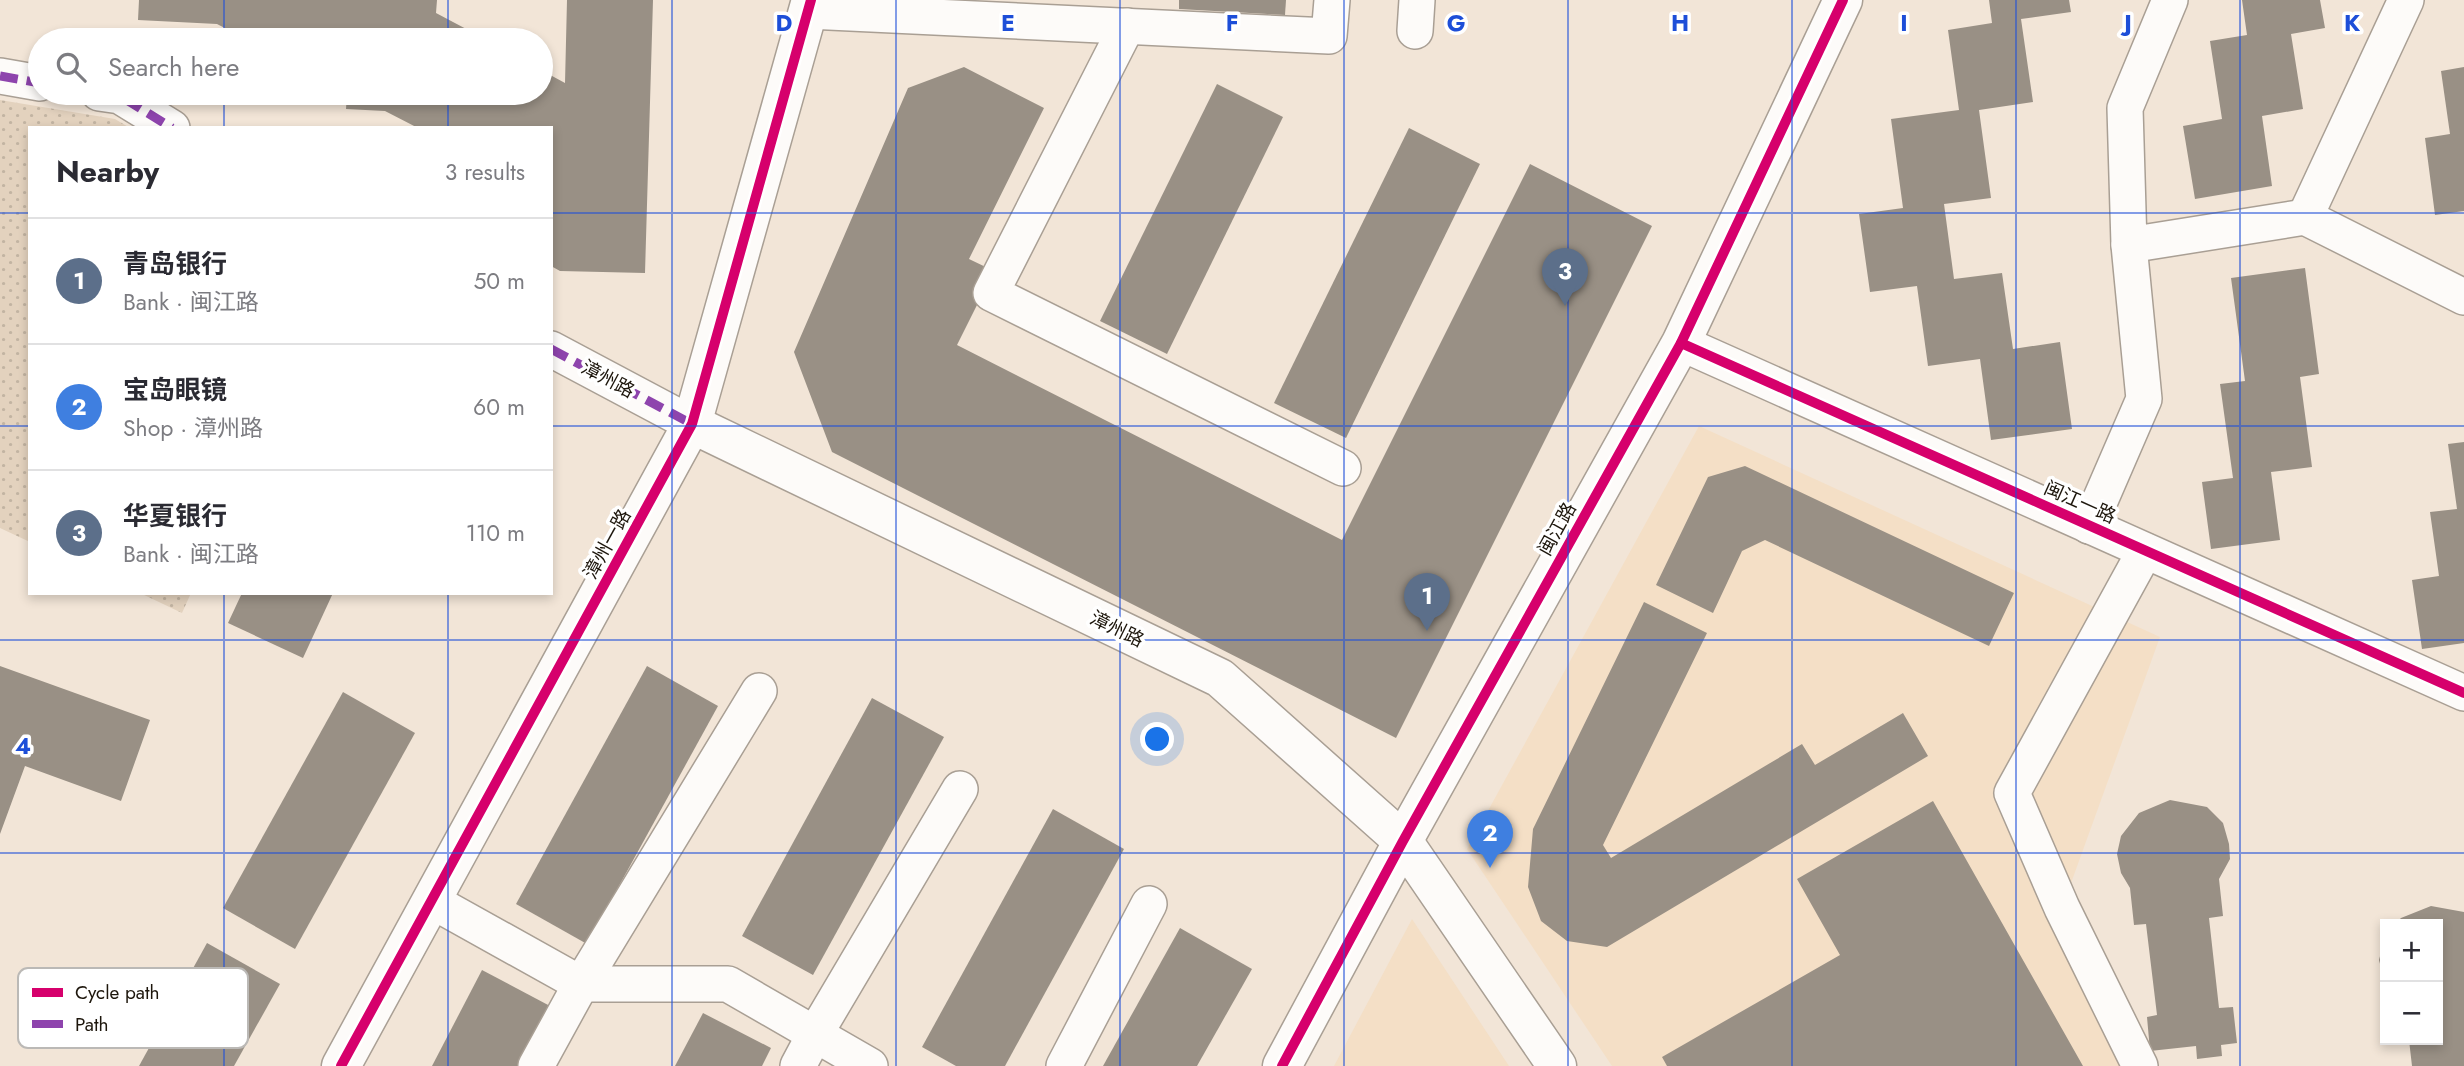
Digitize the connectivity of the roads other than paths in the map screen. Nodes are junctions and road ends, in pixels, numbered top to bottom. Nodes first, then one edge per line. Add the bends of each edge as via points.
1 (1332, 0) edge
2 (1843, 0) edge
3 (2171, 0) edge
4 (2406, 0) edge
5 (810, 6) edge
6 (1127, 26) junction
7 (0, 76) edge
8 (28, 81) edge
9 (135, 105) edge
10 (169, 126) edge
11 (2305, 217) junction
12 (2129, 245) junction
13 (2464, 297) edge
14 (1681, 343) junction
15 (553, 350) edge
16 (692, 424) junction
17 (1343, 468) dead end
18 (2089, 526) junction
19 (2145, 551) junction
20 (760, 691) dead end
21 (2464, 694) edge
22 (960, 789) dead end
23 (1403, 841) junction
24 (432, 901) junction
25 (1149, 904) dead end
26 (581, 984) junction
27 (815, 1034) junction
28 (341, 1066) edge
29 (536, 1066) edge
30 (798, 1066) edge
31 (870, 1066) edge
32 (1064, 1066) edge
33 (1282, 1066) edge
34 (1557, 1066) edge
35 (2140, 1066) edge

1 - 6 street via 1329,36
2 - 14 street, 闽江路
3 - 12 street via 2125,108
4 - 11 street
5 - 6 street
5 - 16 street, 漳州一路
6 - 17 street via 991,293
7 - 8 street
9 - 10 street
11 - 12 street
11 - 13 street
12 - 18 street via 2144,399
14 - 18 street, 闽江一路
14 - 23 street, 闽江路
15 - 16 street, 漳州路
16 - 23 street, 漳州路 via 1220,678
16 - 24 street, 漳州一路
18 - 19 street, 闽江一路
19 - 21 street, 闽江一路
19 - 35 street via 2012,793 2062,908
20 - 26 street
22 - 27 street
23 - 33 street, 闽江路
23 - 34 street, 漳州路
24 - 26 street
24 - 28 street, 漳州一路
25 - 32 street
26 - 27 street via 728,984
26 - 29 street
27 - 30 street
27 - 31 street

